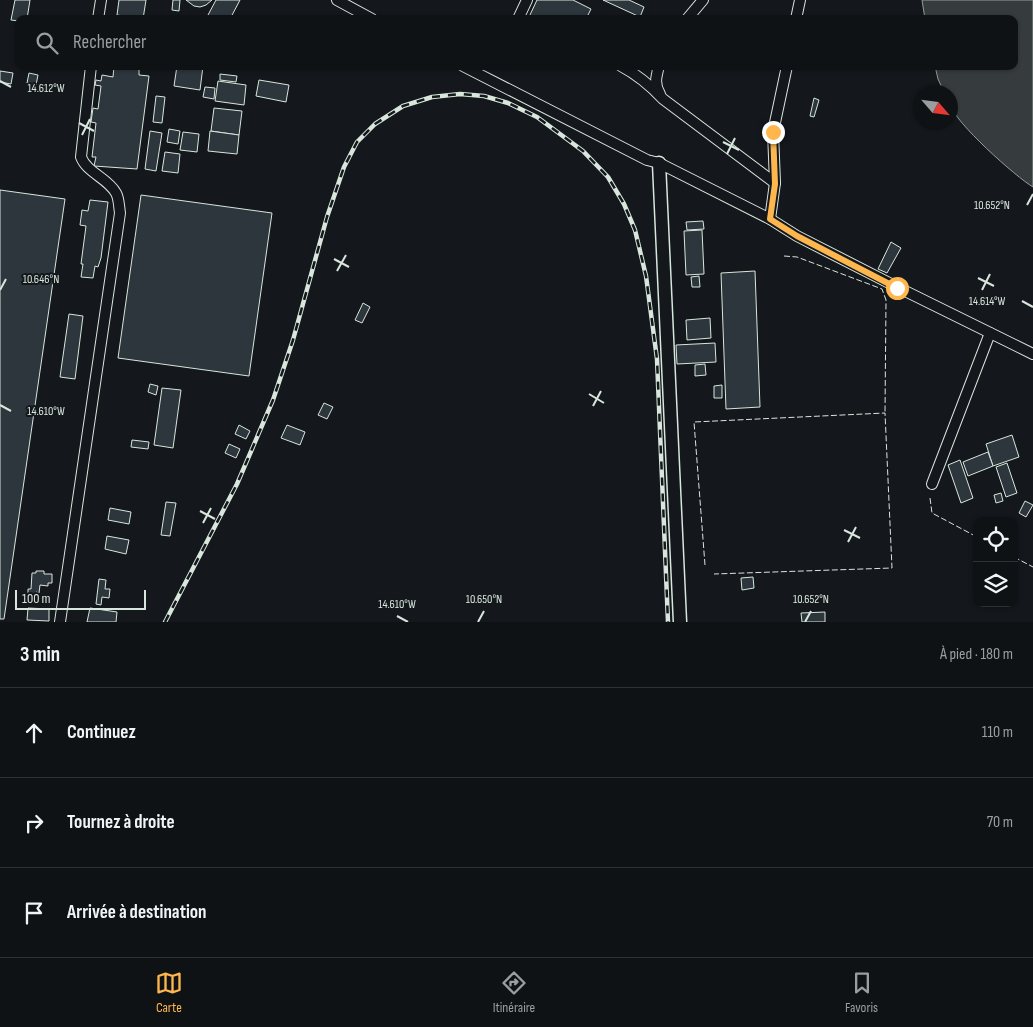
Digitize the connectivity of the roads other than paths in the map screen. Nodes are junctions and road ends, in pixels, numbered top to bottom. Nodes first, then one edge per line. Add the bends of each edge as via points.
1 (101, 0) edge
2 (337, 0) edge
3 (527, 0) edge
4 (703, 0) edge
5 (800, 0) edge
6 (99, 15) edge
7 (365, 15) edge
8 (520, 15) edge
9 (690, 15) edge
10 (797, 15) edge
11 (91, 70) edge
12 (471, 70) edge
13 (628, 70) edge
14 (658, 70) edge
15 (785, 70) edge
16 (662, 99) junction
17 (659, 163) junction
18 (775, 184) junction
19 (770, 219) junction
20 (990, 333) junction
21 (1033, 354) edge
22 (932, 484) dead end
23 (60, 622) edge
24 (680, 622) edge

1 - 6 street
2 - 7 street
3 - 8 street
4 - 9 street
5 - 10 street
11 - 23 street via 81,157 84,164 116,194 120,213
12 - 17 street via 647,160
13 - 16 street via 649,84
14 - 16 street via 656,86
15 - 18 street via 773,132
16 - 18 street
17 - 19 street
17 - 24 main road
18 - 19 street
19 - 20 street via 797,236
20 - 21 street
20 - 22 street

